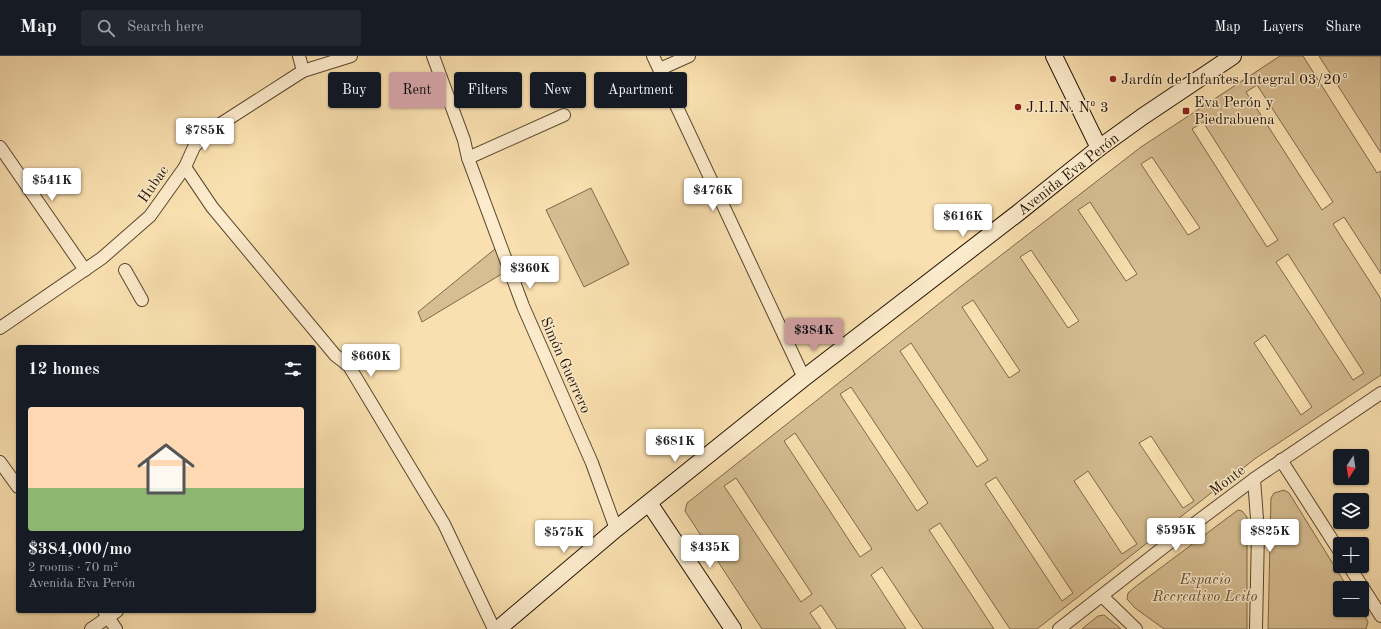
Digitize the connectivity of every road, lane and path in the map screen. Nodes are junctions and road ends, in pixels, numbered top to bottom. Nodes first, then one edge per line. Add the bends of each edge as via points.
1 (299, 56) edge
2 (351, 56) edge
3 (433, 56) edge
4 (653, 56) edge
5 (690, 56) edge
6 (1054, 56) edge
7 (1233, 56) edge
8 (660, 69) junction
9 (303, 71) junction
10 (564, 116) dead end
11 (0, 147) edge
12 (1099, 148) junction
13 (468, 158) junction
14 (185, 167) junction
15 (84, 270) junction
16 (125, 270) dead end
17 (142, 300) dead end
18 (0, 328) edge
19 (804, 378) junction
20 (1381, 393) edge
21 (1281, 460) junction
22 (0, 462) edge
23 (1254, 479) junction
24 (16, 484) edge
25 (649, 503) junction
26 (616, 529) junction
27 (1333, 541) edge
28 (1353, 573) edge
29 (1102, 596) junction
30 (110, 613) edge
31 (1381, 616) edge
32 (91, 629) edge
33 (116, 629) edge
34 (494, 629) edge
35 (498, 629) edge
36 (733, 629) edge
37 (1059, 629) edge
38 (1136, 629) edge
39 (1256, 629) edge

1 - 9 street
2 - 9 street, Hubac
3 - 13 street, Simón Guerrero via 464,140
4 - 8 street
5 - 8 street
6 - 12 main road
7 - 12 main road, Avenida Eva Perón
8 - 19 street
9 - 14 street, Hubac via 208,132 194,147
10 - 13 street
11 - 15 street
12 - 19 main road, Avenida Eva Perón
13 - 26 street, Simón Guerrero via 523,306 592,463
14 - 15 street, Hubac via 150,216 102,258
14 - 34 street via 212,207 335,355 349,366 444,524
15 - 18 street, Hubac
16 - 17 street
19 - 25 main road, Avenida Eva Perón
20 - 21 street, Monte
21 - 23 street, Monte
21 - 27 street
22 - 24 street
23 - 29 street, Monte
23 - 39 street via 1258,532
25 - 26 main road, Avenida Eva Perón
25 - 36 main road
26 - 35 main road, Avenida Eva Perón
28 - 31 street
29 - 37 street, Monte
29 - 38 street
30 - 32 street
30 - 33 street

